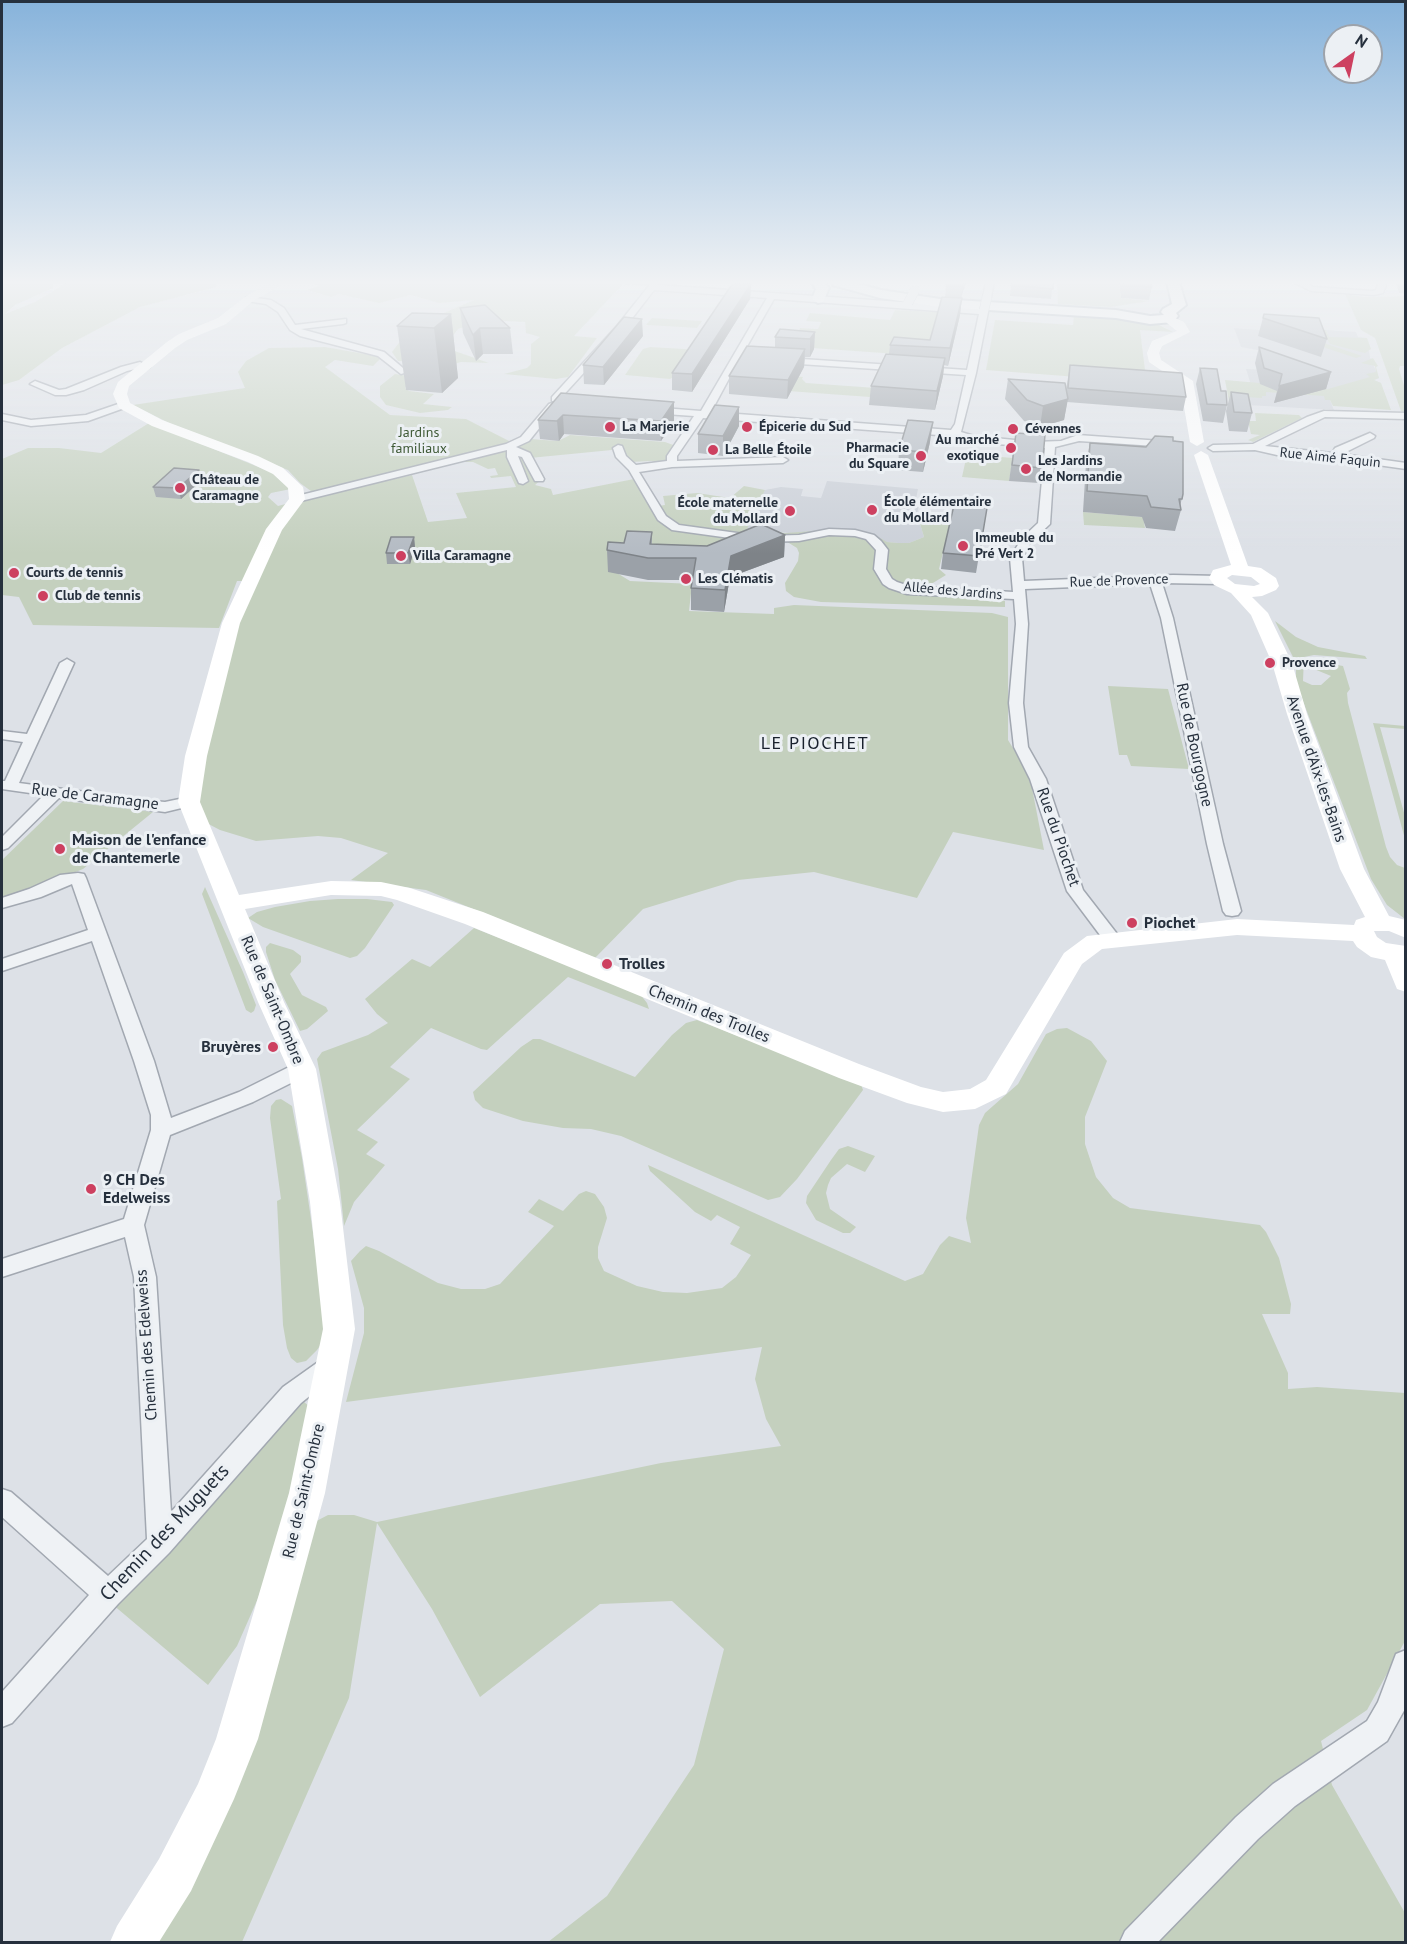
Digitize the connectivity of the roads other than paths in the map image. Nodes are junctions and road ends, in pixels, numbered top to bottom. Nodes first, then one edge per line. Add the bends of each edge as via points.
1 (971, 372) edge
2 (116, 373) edge
3 (138, 373) edge
4 (579, 373) edge
5 (727, 373) edge
6 (1171, 373) edge
7 (35, 384) dead end
8 (124, 405) junction
9 (635, 409) edge
10 (702, 414) junction
11 (1406, 416) edge
12 (2, 417) edge
13 (953, 434) junction
14 (1370, 436) dead end
15 (1050, 446) junction
16 (1180, 447) joint
17 (1255, 447) junction
18 (618, 448) dead end
19 (1204, 448) junction
20 (512, 449) junction
21 (1335, 456) junction
22 (783, 460) dead end
23 (672, 464) junction
24 (1406, 466) edge
25 (635, 470) junction
26 (539, 479) dead end
27 (523, 481) dead end
28 (297, 499) junction
29 (1241, 570) junction
30 (1155, 580) junction
31 (1219, 580) junction
32 (871, 582) dead end
33 (897, 587) junction
34 (1020, 590) junction
35 (1238, 591) junction
36 (1263, 591) junction
37 (1259, 613) junction
38 (66, 663) dead end
39 (2, 735) edge
40 (32, 739) junction
41 (6, 786) edge
42 (55, 793) junction
43 (189, 802) junction
44 (2, 845) edge
45 (2, 903) edge
46 (233, 904) junction
47 (1232, 910) dead end
48 (1371, 927) junction
49 (1406, 930) edge
50 (96, 933) junction
51 (1112, 939) junction
52 (1401, 954) edge
53 (2, 965) edge
54 (1406, 983) edge
55 (302, 1069) junction
56 (161, 1130) junction
57 (132, 1225) junction
58 (2, 1268) edge
59 (335, 1362) junction
60 (2, 1501) edge
61 (160, 1544) junction
62 (108, 1594) junction
63 (1406, 1664) edge
64 (2, 1713) edge
65 (133, 1942) edge
66 (1136, 1942) edge

1 - 13 street via 961,421
2 - 7 street via 66,392
3 - 8 street via 123,385 120,394
4 - 20 street via 560,403
5 - 10 street
6 - 19 street via 1187,382
8 - 12 street via 88,418 58,422 32,423
8 - 28 street via 157,423 278,471 294,487
9 - 10 street
10 - 13 street
10 - 23 street via 672,456
11 - 17 street via 1324,414
13 - 15 street via 983,441
14 - 21 street via 1339,450
15 - 16 street via 1071,441
15 - 34 street, Rue du Piochet via 1044,524 1026,540 1016,558
16 - 19 street
17 - 19 street
17 - 21 street, Rue Aimé Faquin
18 - 25 street, Allée des Jardins via 621,457
19 - 29 street
20 - 26 street via 525,455
20 - 27 street
20 - 28 street
21 - 24 street, Rue Aimé Faquin
22 - 23 street
23 - 25 street
25 - 33 street, Allée des Jardins via 639,484 667,524 684,530 759,539 842,532 870,537 882,550 880,569 887,581
28 - 43 street, Rue de Saint-Ombre via 274,529 231,623 193,766
29 - 31 street via 1224,572
29 - 36 street via 1267,578 1270,586
30 - 31 street, Rue de Provence
30 - 34 street, Rue de Provence
30 - 47 street, Rue de Bourgogne via 1167,618
31 - 35 street, Avenue d'Aix-les-Bains
32 - 33 street
33 - 34 street, Allée des Jardins
34 - 51 street, Rue du Piochet via 1022,624 1016,704 1022,747 1038,780 1075,891
35 - 36 street
35 - 37 street, Avenue d'Aix-les-Bains
36 - 37 street
37 - 48 street, Avenue d'Aix-les-Bains via 1282,663
38 - 40 street
39 - 40 street
40 - 41 street
41 - 42 street, Rue de Caramagne
42 - 43 street, Rue de Caramagne via 165,807
42 - 44 street
43 - 46 street, Rue de Saint-Ombre
45 - 50 street via 78,878
46 - 51 street, Chemin des Trolles via 331,888 402,892 849,1071 943,1102 975,1099 996,1087 1073,959 1088,946
46 - 55 street, Rue de Saint-Ombre
48 - 49 street via 1394,924
48 - 51 street via 1237,927
48 - 52 street, Avenue d'Aix-les-Bains via 1366,941
50 - 53 street
50 - 56 street via 144,1061 161,1115
52 - 54 street, Avenue d'Aix-les-Bains
55 - 56 street via 246,1097
55 - 59 street, Rue de Saint-Ombre via 333,1260 339,1329
56 - 57 street
57 - 58 street
57 - 61 street, Chemin des Edelweiss via 145,1276
59 - 61 street, Chemin des Muguets via 292,1395
59 - 65 street, Rue de Saint-Ombre via 307,1493 237,1739 213,1799 175,1875
60 - 62 street
61 - 62 street, Chemin des Muguets
62 - 64 street, Chemin des Muguets
63 - 66 street via 1390,1710 1377,1731 1269,1808

